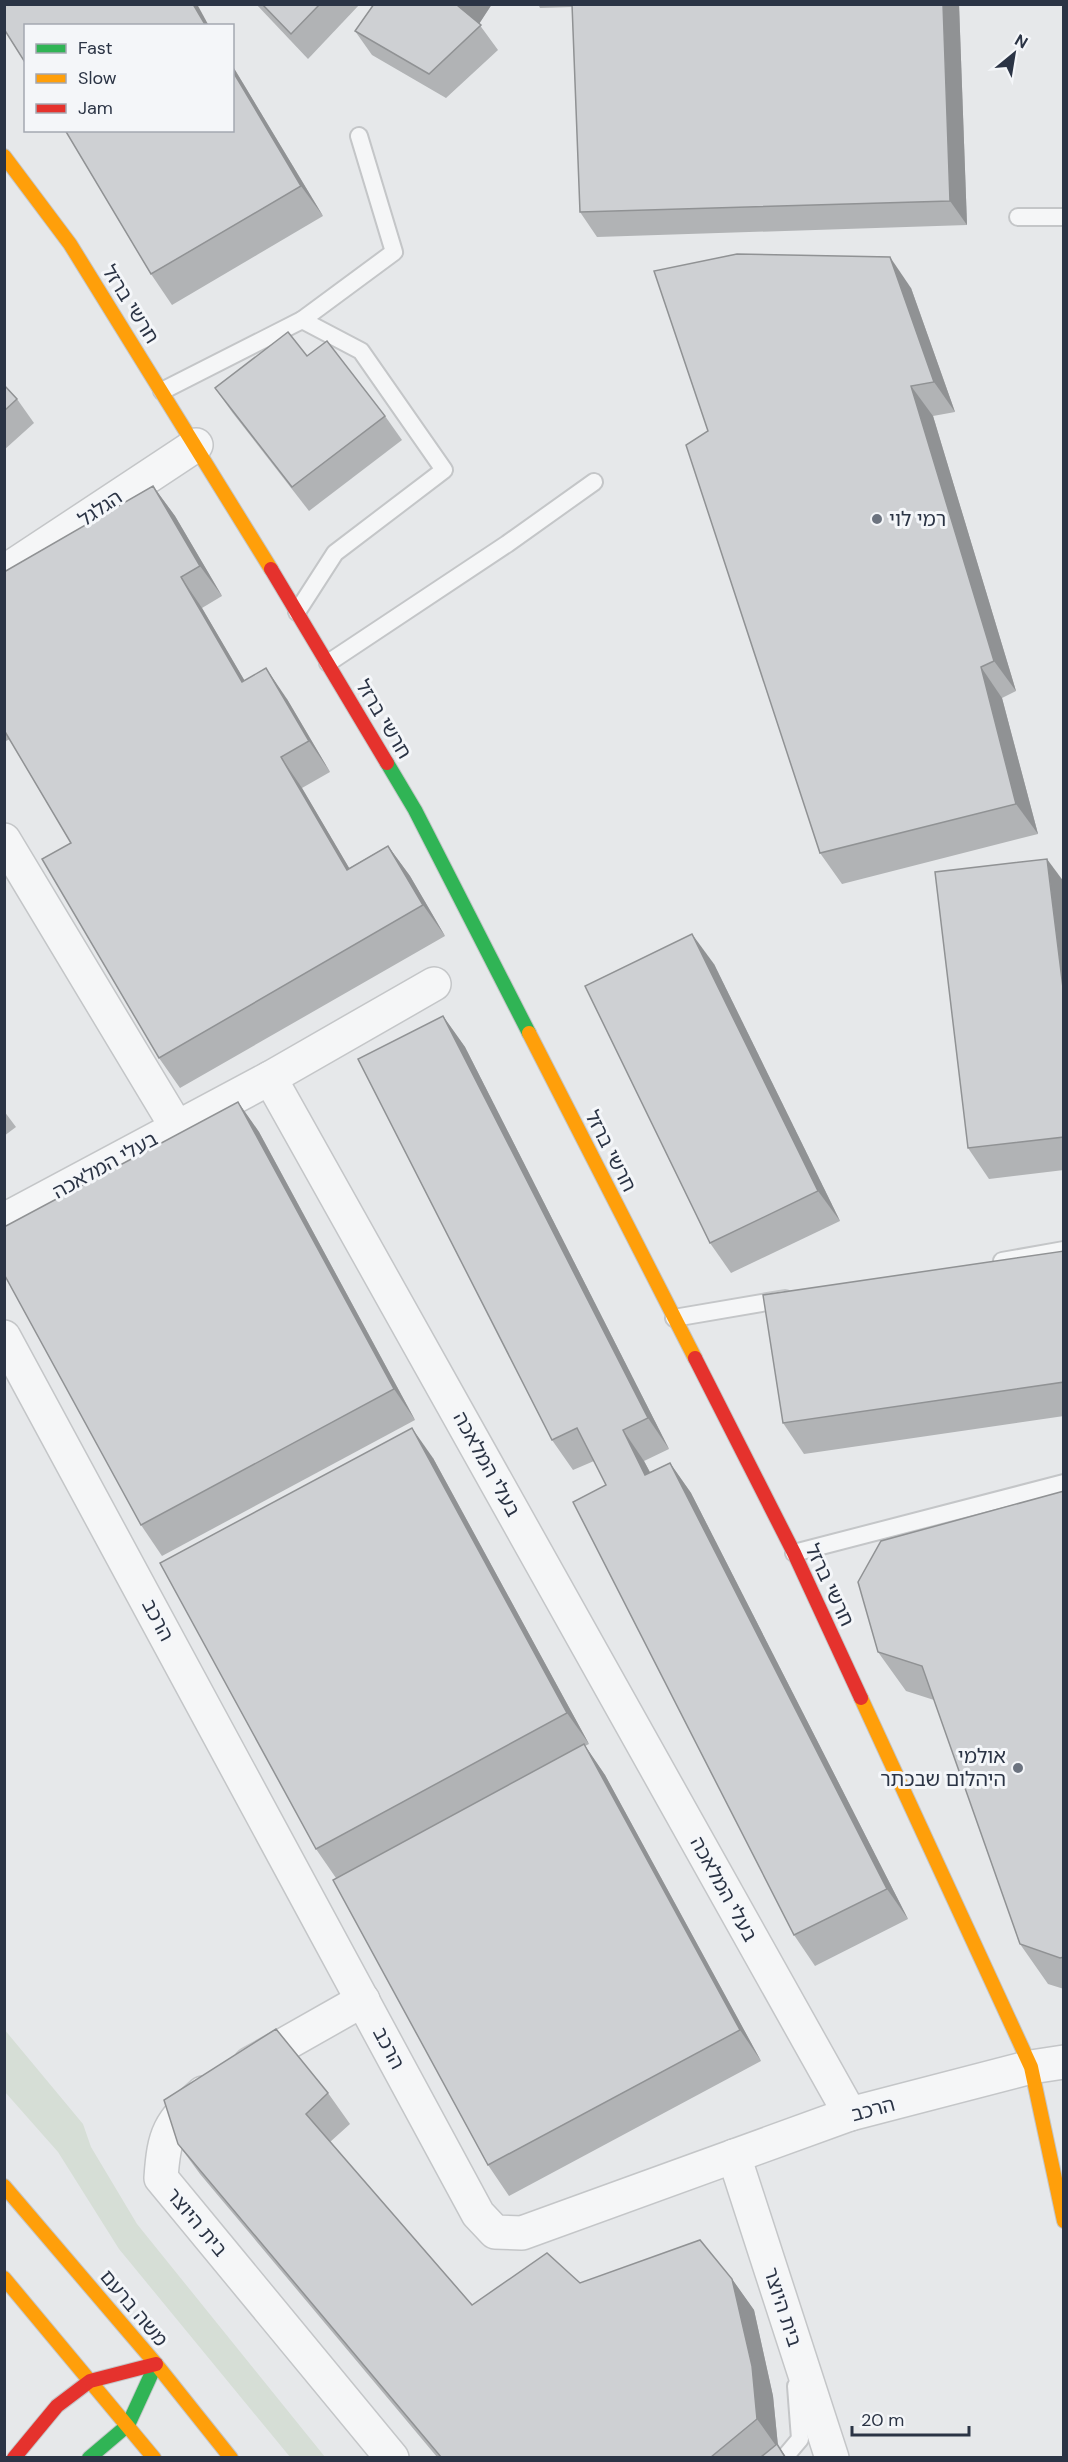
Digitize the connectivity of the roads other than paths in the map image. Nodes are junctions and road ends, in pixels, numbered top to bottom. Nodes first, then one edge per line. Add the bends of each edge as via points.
1 (359, 136) dead end
2 (4, 156) edge
3 (1018, 217) dead end
4 (1064, 217) edge
5 (302, 320) junction
6 (162, 392) junction
7 (196, 445) junction
8 (594, 482) dead end
9 (4, 572) edge
10 (297, 612) junction
11 (328, 663) junction
12 (4, 840) edge
13 (434, 984) dead end
14 (270, 1078) junction
15 (176, 1126) junction
16 (4, 1220) edge
17 (1064, 1250) edge
18 (981, 1264) edge
19 (804, 1296) edge
20 (674, 1318) junction
21 (4, 1337) edge
22 (1064, 1483) edge
23 (794, 1554) junction
24 (363, 2000) junction
25 (1064, 2062) edge
26 (1031, 2067) junction
27 (850, 2114) junction
28 (734, 2156) junction
29 (4, 2186) edge
30 (1064, 2221) edge
31 (4, 2278) edge
32 (788, 2323) junction
33 (156, 2364) junction
34 (90, 2380) junction
35 (128, 2426) junction
36 (14, 2457) edge
37 (89, 2457) edge
38 (154, 2457) edge
39 (231, 2457) edge
40 (392, 2457) edge
41 (784, 2457) edge
42 (832, 2457) edge

1 - 5 lane via 394,252
2 - 6 street, חרשי ברזל via 70,244
3 - 4 lane
5 - 6 lane
5 - 10 lane via 360,351 444,470 335,553
6 - 7 street, חרשי ברזל
7 - 9 street, הגלגל
7 - 10 street, חרשי ברזל
8 - 11 lane
10 - 11 street, חרשי ברזל
11 - 20 street, חרשי ברזל via 416,810
12 - 15 street
13 - 14 street
14 - 15 street, בעלי המלאכה
14 - 27 street, בעלי המלאכה
15 - 16 street, בעלי המלאכה
17 - 18 lane
19 - 20 lane
20 - 23 street, חרשי ברזל
21 - 24 street, הרכב
22 - 23 lane
23 - 26 street, חרשי ברזל
24 - 28 street, הרכב via 478,2214 495,2232 522,2233
24 - 40 street, בית היוצר via 210,2087 177,2116 163,2145 161,2178
25 - 26 street, הרכב
26 - 27 street, הרכב
26 - 30 street, חרשי ברזל
27 - 28 street, הרכב
28 - 32 street, בית היוצר
29 - 33 street, משה ברעם
31 - 34 street
32 - 41 lane via 801,2427 800,2439
32 - 42 street, בית היוצר
33 - 34 street
33 - 35 street
33 - 39 street, משה ברעם
34 - 35 street
34 - 36 street via 57,2406
35 - 37 street
35 - 38 street

